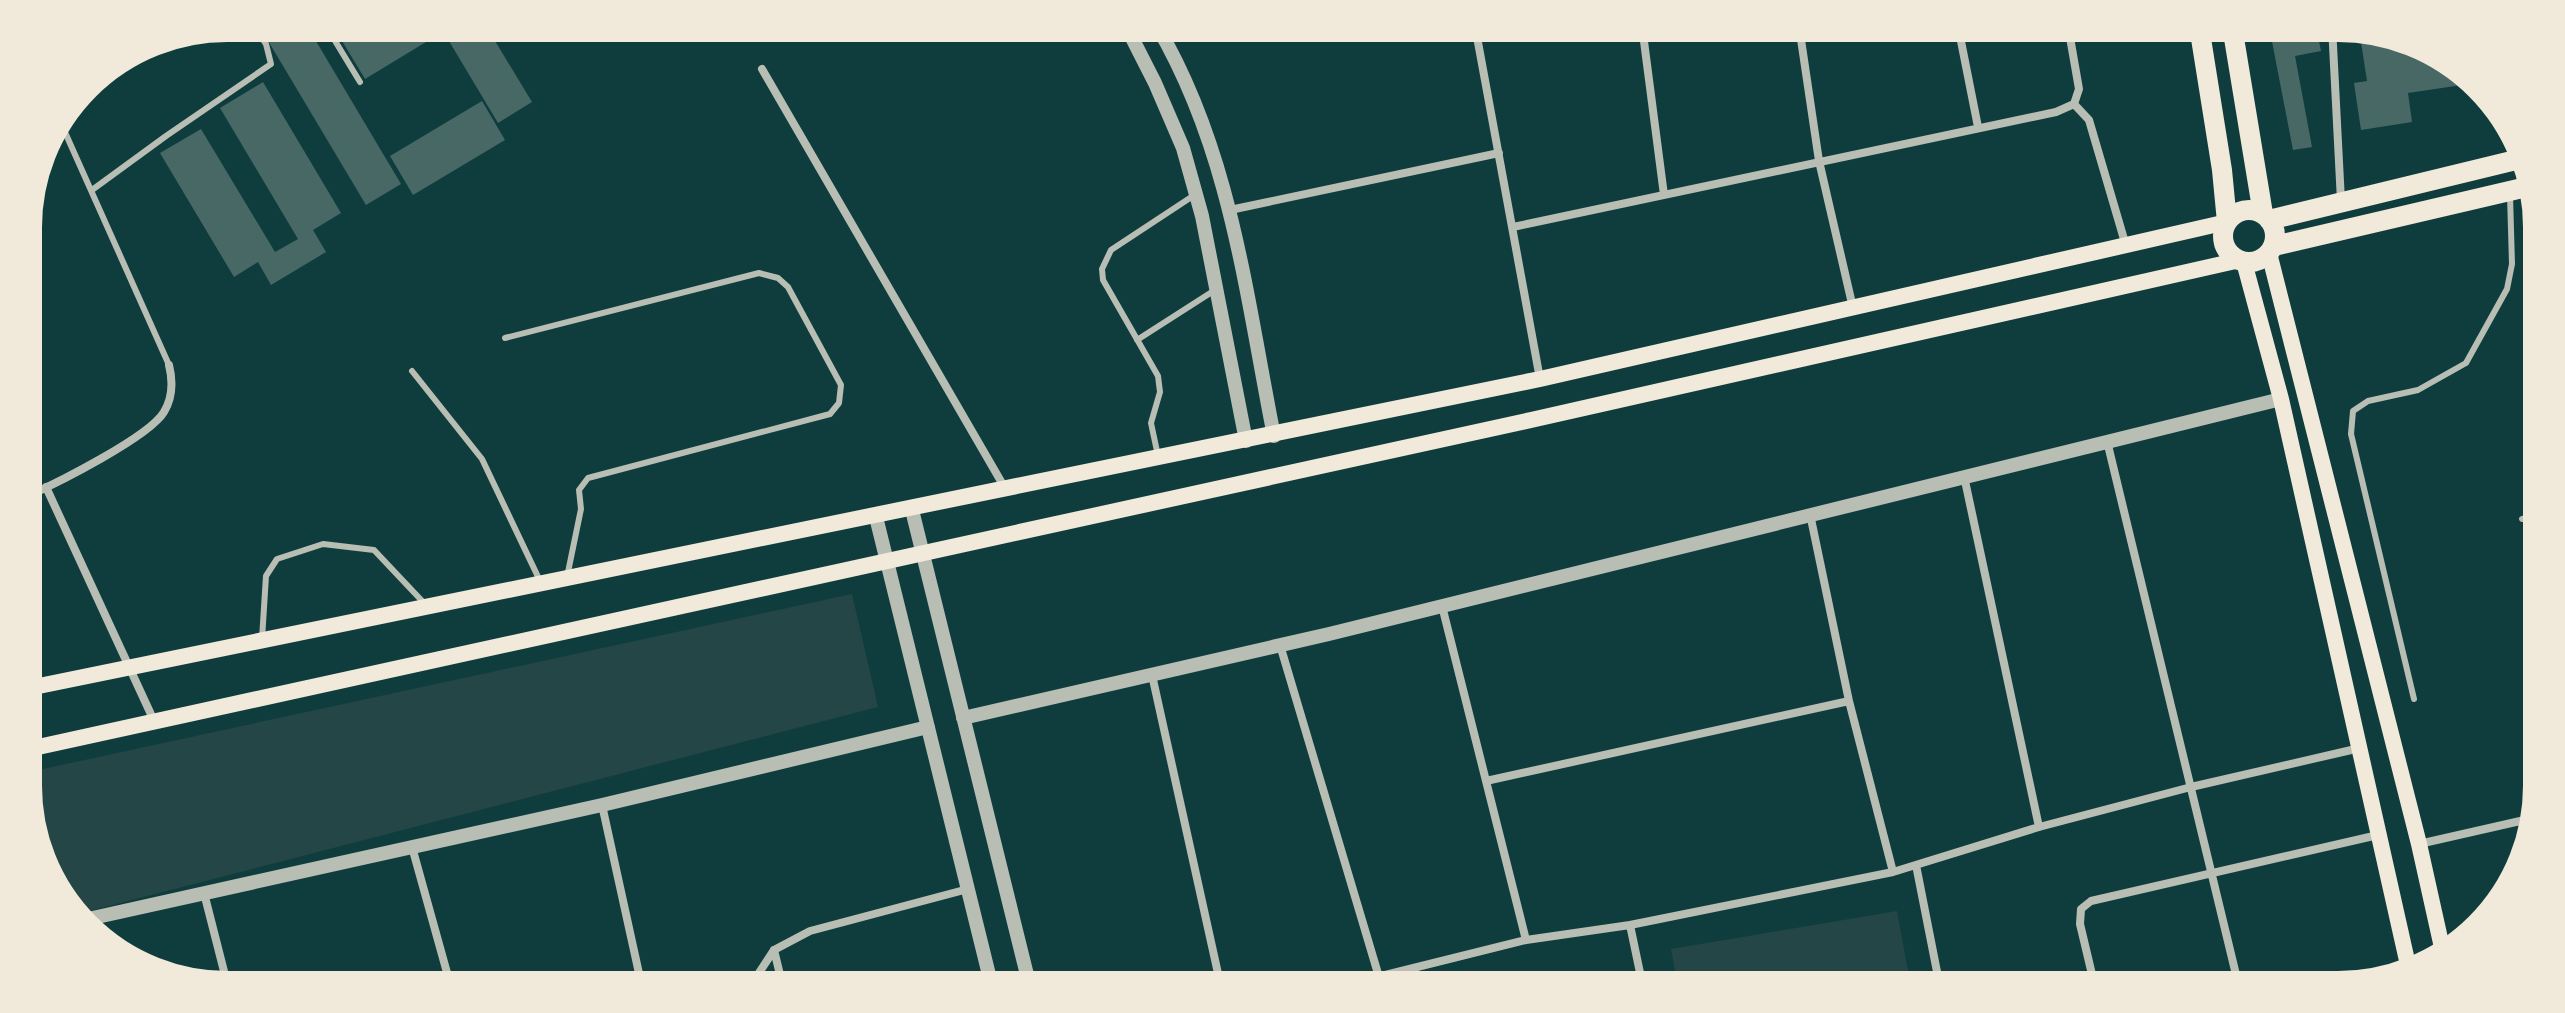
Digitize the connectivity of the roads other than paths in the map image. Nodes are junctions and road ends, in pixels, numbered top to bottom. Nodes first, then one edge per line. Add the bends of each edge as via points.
1 (263, 40) edge
2 (334, 40) edge
3 (1133, 40) edge
4 (1165, 40) edge
5 (1478, 40) edge
6 (1644, 40) edge
7 (1801, 40) edge
8 (1961, 40) edge
9 (2070, 40) edge
10 (2201, 40) edge
11 (2234, 40) edge
12 (2333, 40) edge
13 (762, 69) dead end
14 (360, 82) dead end
15 (2074, 104) junction
16 (1978, 127) junction
17 (65, 132) edge
18 (1499, 153) junction
19 (1819, 161) junction
20 (2513, 161) edge
21 (2521, 188) edge
22 (92, 190) junction
23 (2510, 191) junction
24 (1196, 194) junction
25 (1664, 195) junction
26 (2341, 203) junction
27 (1230, 210) junction
28 (2266, 217) junction
29 (2227, 222) junction
30 (1513, 227) junction
31 (2126, 246) junction
32 (2271, 250) junction
33 (2242, 261) junction
34 (1216, 290) junction
35 (1853, 308) junction
36 (505, 338) dead end
37 (1137, 340) junction
38 (169, 365) joint
39 (412, 371) dead end
40 (1540, 379) junction
41 (2281, 399) junction
42 (1274, 436) junction
43 (2107, 440) junction
44 (1246, 441) junction
45 (1159, 458) junction
46 (1964, 475) junction
47 (46, 487) junction
48 (40, 490) edge
49 (1006, 490) junction
50 (912, 510) junction
51 (1810, 514) junction
52 (876, 517) junction
53 (2525, 518) edge
54 (2522, 519) dead end
55 (923, 554) junction
56 (887, 562) junction
57 (566, 580) junction
58 (541, 585) junction
59 (1442, 606) junction
60 (428, 607) junction
61 (262, 639) junction
62 (1280, 645) junction
63 (129, 668) junction
64 (1152, 675) junction
65 (40, 686) edge
66 (2414, 699) dead end
67 (1849, 701) junction
68 (963, 718) junction
69 (155, 723) junction
70 (928, 727) junction
71 (40, 747) edge
72 (2360, 748) junction
73 (1486, 781) junction
74 (2191, 787) junction
75 (602, 805) junction
76 (2521, 821) edge
77 (2039, 827) junction
78 (2379, 835) junction
79 (2419, 844) junction
80 (412, 847) junction
81 (1916, 865) junction
82 (1893, 872) junction
83 (2212, 873) junction
84 (968, 889) junction
85 (204, 893) junction
86 (95, 918) edge
87 (1630, 925) junction
88 (1526, 940) junction
89 (2441, 942) edge
90 (774, 950) junction
91 (2407, 960) edge
92 (224, 973) edge
93 (447, 973) edge
94 (639, 973) edge
95 (759, 973) edge
96 (780, 973) edge
97 (989, 973) edge
98 (1027, 973) edge
99 (1218, 973) edge
100 (1378, 973) edge
101 (1395, 973) edge
102 (1640, 973) edge
103 (1937, 973) edge
104 (2092, 973) edge
105 (2236, 973) edge

1 - 22 lane via 271,64
2 - 14 lane
3 - 24 street via 1170,115
4 - 27 street via 1212,143
5 - 18 street
6 - 25 street
7 - 19 street
8 - 16 street
9 - 15 street via 2079,89
10 - 29 main road
11 - 28 main road
12 - 26 street
13 - 49 street
15 - 16 street
15 - 31 street via 2089,120
16 - 19 street
17 - 22 lane
18 - 27 street
18 - 30 street
19 - 25 street
19 - 35 street
20 - 26 main road
21 - 23 main road
22 - 38 lane
23 - 32 main road
23 - 66 lane via 2512,264 2507,289 2466,363 2418,390 2368,401 2353,411 2350,422
24 - 34 street
24 - 37 lane via 1104,259 1103,280
25 - 30 street
26 - 28 main road
27 - 42 street
28 - 29 main road via 2247,210
28 - 32 main road via 2274,228
29 - 31 main road
29 - 33 main road via 2225,247
30 - 40 street
31 - 35 main road
32 - 33 main road via 2253,262
32 - 79 main road
33 - 41 main road
33 - 55 main road
34 - 37 lane
34 - 44 street
35 - 40 main road
36 - 57 lane via 759,273 788,287 841,385 839,403 830,414 588,478 579,490 581,509
37 - 45 lane via 1160,384 1151,423
38 - 47 street via 170,400 157,421
39 - 58 lane via 482,459
40 - 42 main road
41 - 43 street
41 - 72 main road
42 - 44 main road
43 - 46 street
43 - 74 street
44 - 45 main road
45 - 49 main road
46 - 51 street
46 - 77 street
47 - 48 street
47 - 63 street
49 - 50 main road
50 - 52 main road
50 - 55 street
51 - 59 street
51 - 67 street
52 - 56 street
52 - 57 main road
53 - 54 lane
55 - 56 main road
55 - 68 street
56 - 69 main road
56 - 70 street
57 - 58 main road
58 - 60 main road
59 - 62 street
59 - 73 street
60 - 61 main road
60 - 61 lane via 374,550 323,544 277,559 266,576
61 - 63 main road
62 - 64 street
62 - 100 street
63 - 65 main road
63 - 69 street
64 - 68 street
64 - 99 street
67 - 73 street
67 - 82 street
68 - 98 street
69 - 71 main road
70 - 75 street
70 - 84 street
72 - 74 street
72 - 78 main road
73 - 88 street
74 - 77 street
74 - 83 street
75 - 80 street
75 - 94 street
76 - 79 street
77 - 81 street
78 - 83 street
78 - 91 main road
79 - 89 main road
80 - 85 street
80 - 93 street
81 - 82 street
81 - 103 street
82 - 87 street
83 - 104 street via 2091,901 2081,909
83 - 105 street
84 - 90 street via 810,931
84 - 97 street
85 - 86 street
85 - 92 street
87 - 88 street
87 - 102 street
88 - 101 street
90 - 95 street
90 - 96 street

